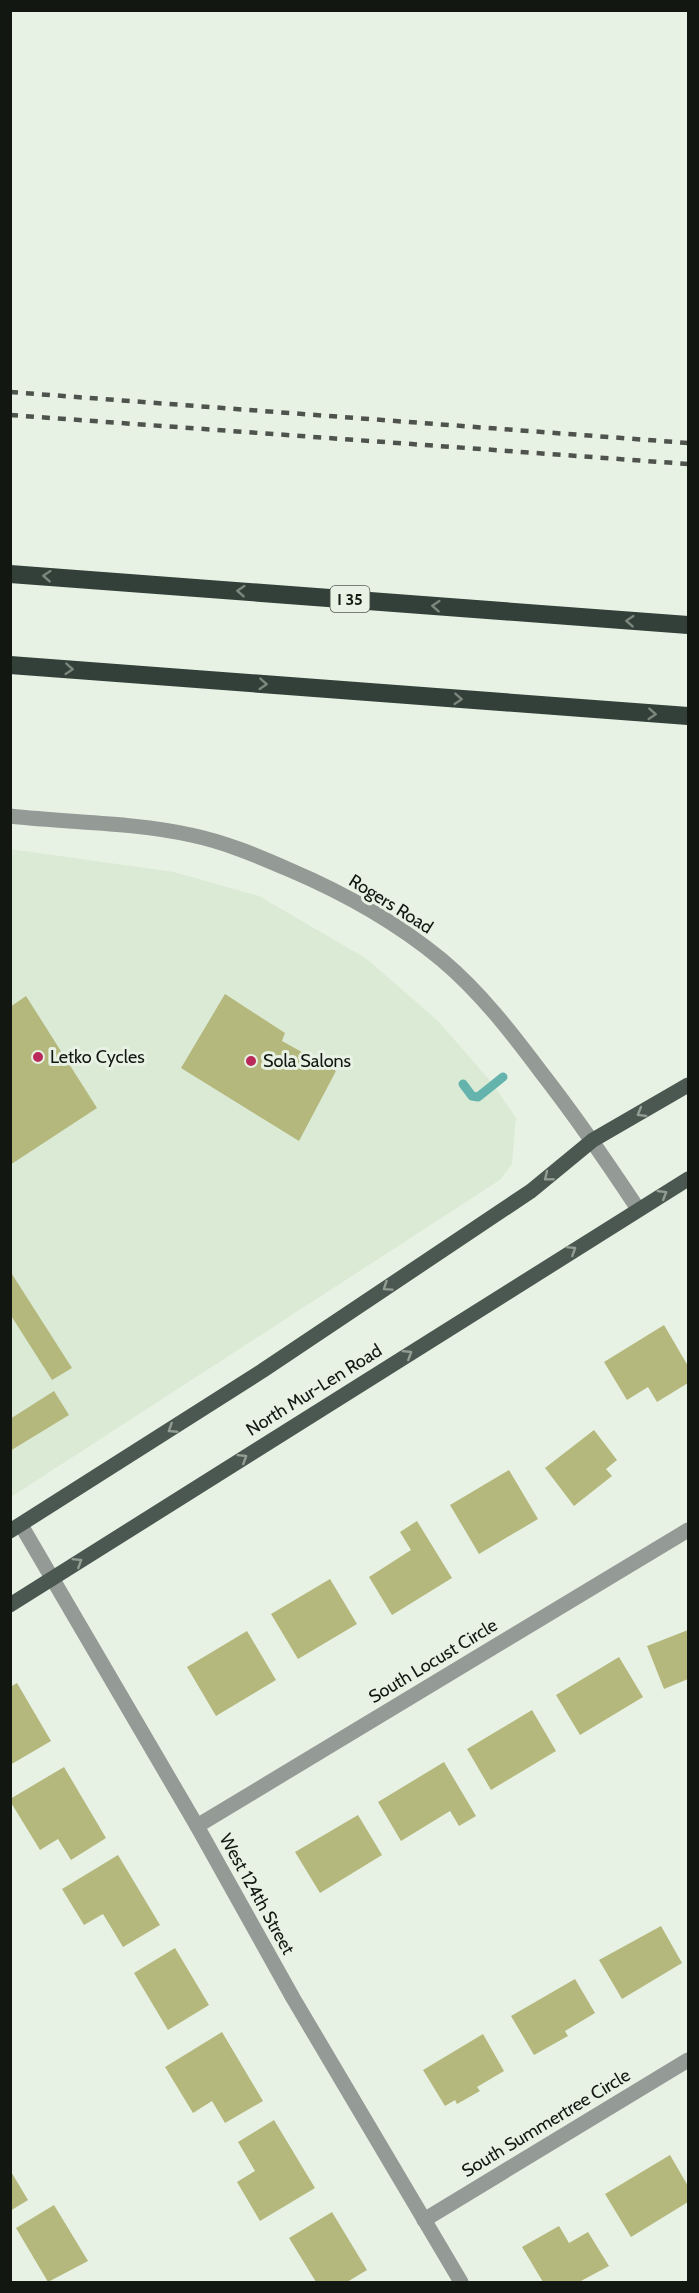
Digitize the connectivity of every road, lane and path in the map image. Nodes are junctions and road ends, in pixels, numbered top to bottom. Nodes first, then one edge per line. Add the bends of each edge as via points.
1 (10, 574) edge
2 (688, 625) edge
3 (10, 665) edge
4 (688, 716) edge
5 (10, 816) edge
6 (688, 1085) edge
7 (593, 1140) junction
8 (688, 1179) edge
9 (638, 1209) junction
10 (16, 1528) edge
11 (688, 1530) edge
12 (53, 1578) junction
13 (10, 1605) edge
14 (197, 1826) junction
15 (688, 2060) edge
16 (423, 2220) junction
17 (461, 2283) edge

2 -> 1 highway, I 35
3 -> 4 highway
5 - 7 street, Rogers Road via 143,826 193,835 245,850 344,894 450,968 503,1021
6 -> 7 main road
7 - 9 street, Rogers Road
7 -> 10 main road via 531,1191 262,1371
9 -> 8 main road, North Mur-Len Road
12 -> 9 main road, North Mur-Len Road
10 - 12 street, West 124th Street
11 - 14 street, South Locust Circle
12 - 13 main road, North Mur-Len Road
12 - 14 street, West 124th Street
14 - 16 street, West 124th Street
15 - 16 street, South Summertree Circle
16 - 17 street, West 124th Street

